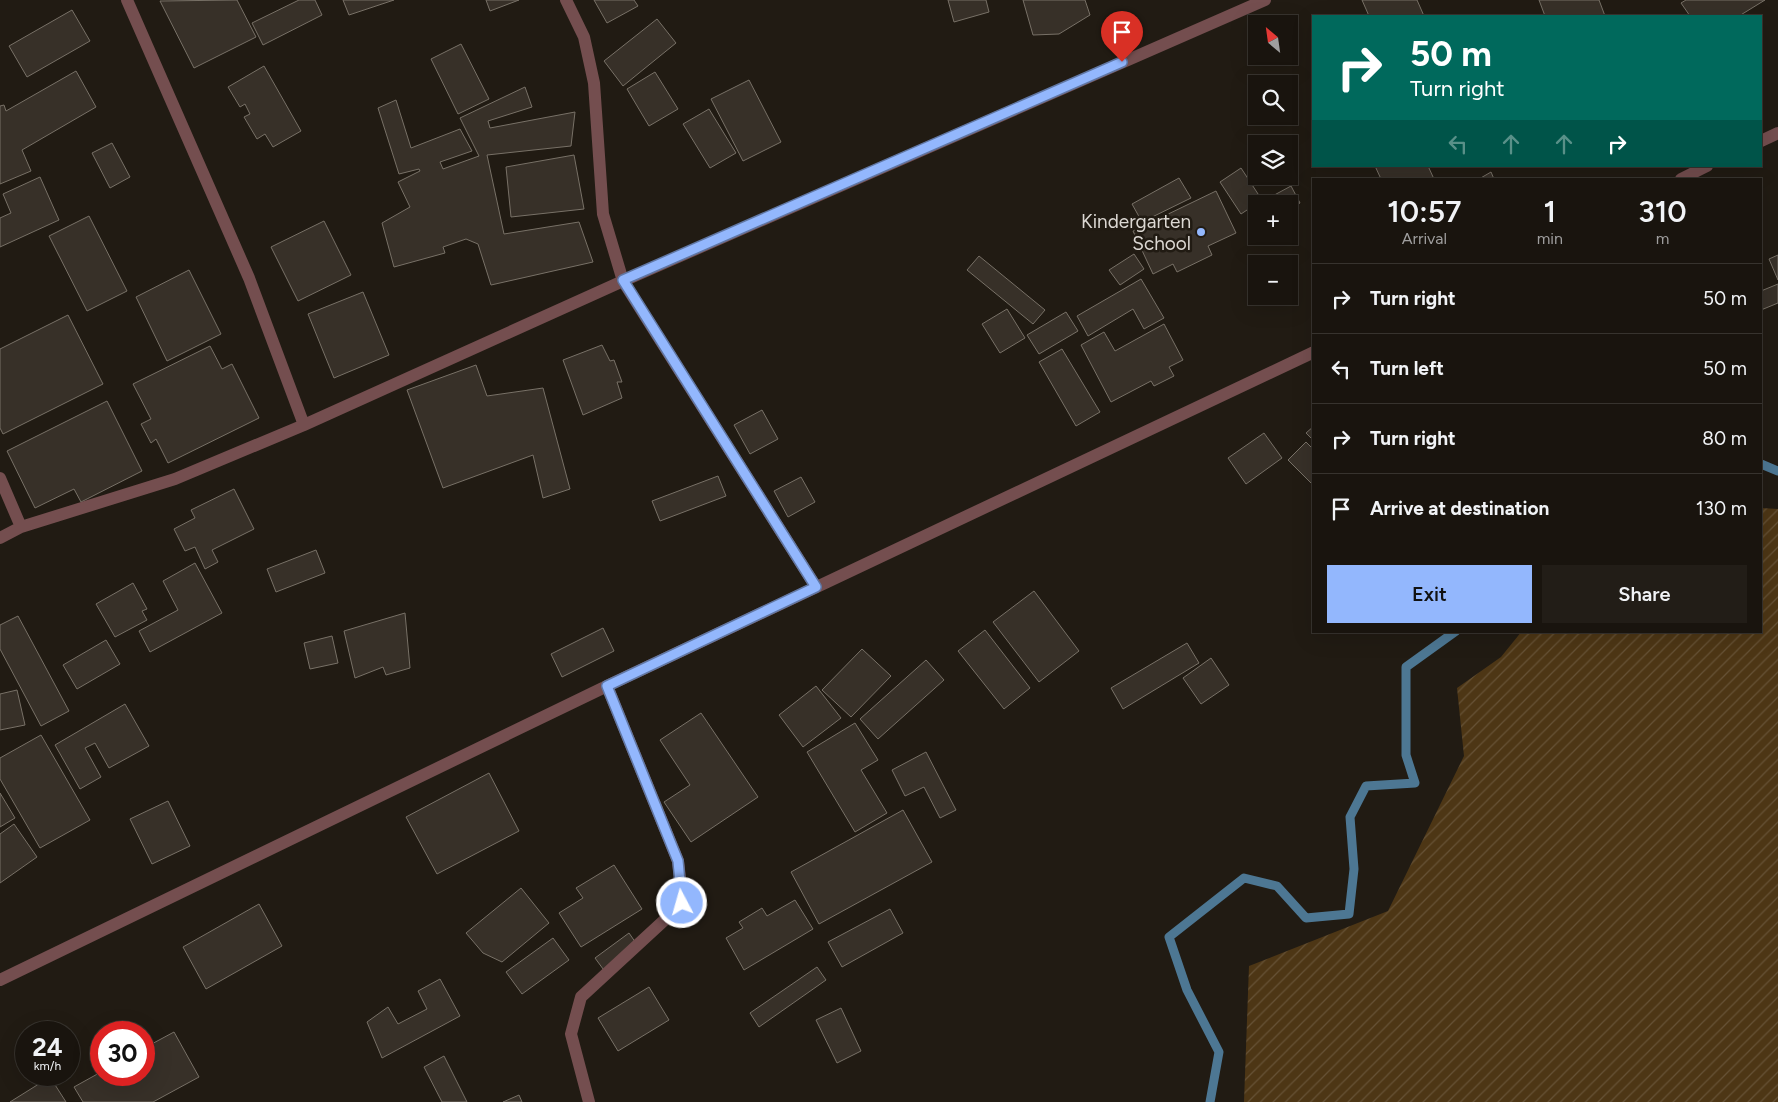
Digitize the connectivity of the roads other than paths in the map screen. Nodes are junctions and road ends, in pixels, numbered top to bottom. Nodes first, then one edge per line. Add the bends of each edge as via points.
1 (127, 0) edge
2 (566, 0) edge
3 (1265, 0) edge
4 (1778, 133) edge
5 (1762, 141) edge
6 (1706, 167) edge
7 (1683, 178) edge
8 (623, 280) junction
9 (1312, 353) edge
10 (304, 426) junction
11 (0, 478) edge
12 (21, 527) junction
13 (0, 538) edge
14 (816, 587) junction
15 (607, 686) junction
16 (0, 980) edge
17 (588, 1102) edge

1 - 10 street via 249,278
2 - 8 street via 584,38 594,83 603,214
3 - 8 street
4 - 5 street
6 - 7 street
8 - 10 street
8 - 14 street
9 - 14 street
10 - 12 street via 175,479
11 - 12 street
12 - 13 street
14 - 15 street
15 - 16 street
15 - 17 street via 678,861 682,903 581,997 571,1034

